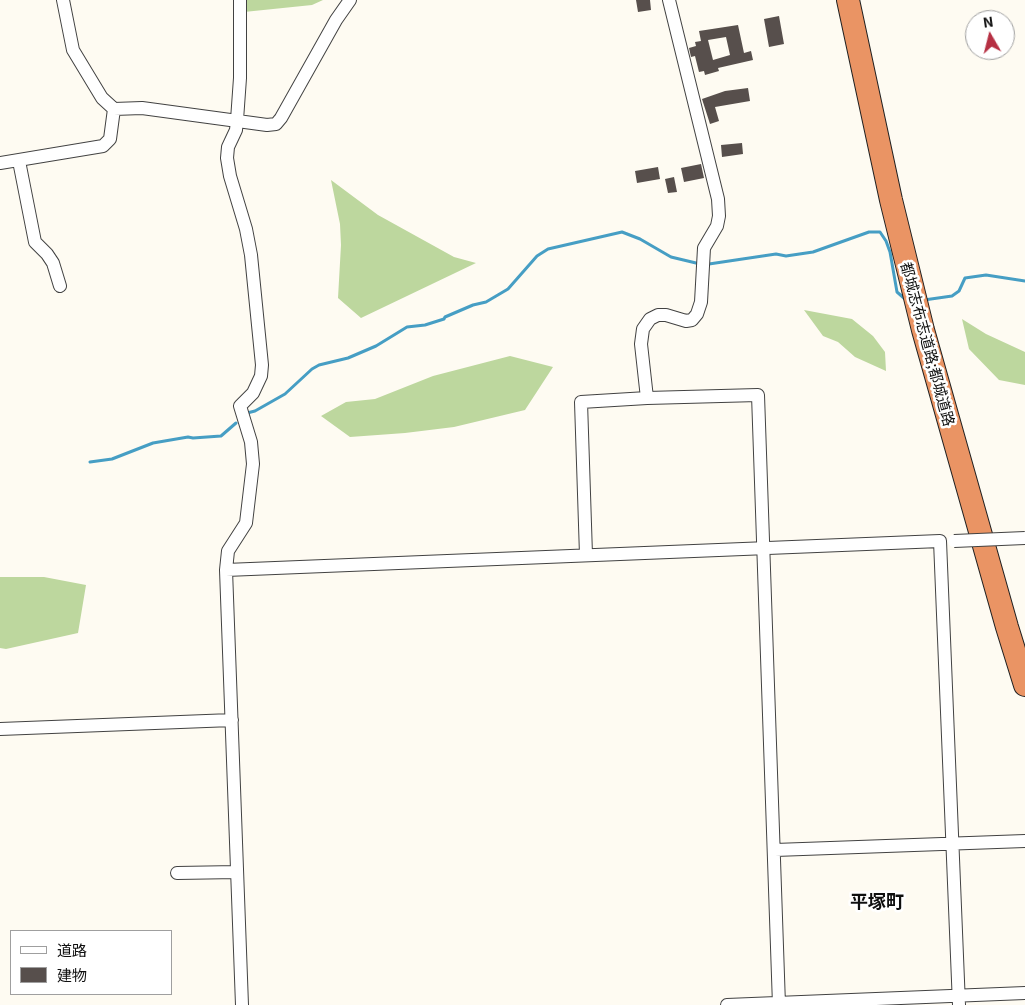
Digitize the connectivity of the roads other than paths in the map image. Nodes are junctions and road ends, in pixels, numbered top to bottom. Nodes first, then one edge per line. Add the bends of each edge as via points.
1 (63, 0) edge
2 (240, 0) edge
3 (350, 0) edge
4 (669, 0) edge
5 (848, 0) edge
6 (114, 108) junction
7 (237, 120) junction
8 (19, 161) junction
9 (0, 163) edge
10 (60, 286) dead end
11 (646, 398) junction
12 (1025, 538) edge
13 (940, 541) junction
14 (763, 547) junction
15 (586, 555) junction
16 (226, 570) junction
17 (1025, 684) edge
18 (232, 720) junction
19 (0, 729) edge
20 (1025, 841) edge
21 (953, 845) junction
22 (775, 850) junction
23 (237, 872) junction
24 (178, 873) dead end
25 (1025, 993) edge
26 (958, 1000) edge
27 (779, 1004) edge
28 (242, 1005) edge
29 (727, 1005) edge

1 - 6 street via 73,50 102,98
2 - 7 street
3 - 7 street via 276,124
4 - 11 street via 718,199 719,216 704,248 701,302 697,314 686,321 658,315 650,319 643,329 641,344
5 - 17 highway, 都城志布志道路;都城道路 via 923,330
6 - 7 street via 142,108
6 - 8 street via 110,138 104,146
7 - 16 street via 228,147 227,163 251,255 262,365 253,393 240,406 251,442 253,464 246,523 228,551
8 - 9 street
8 - 10 street via 35,242 53,264
11 - 14 street via 758,395
11 - 15 street via 581,402
12 - 13 street, bridge
13 - 14 street
13 - 21 street
14 - 15 street
14 - 22 street
15 - 16 street
16 - 18 street
18 - 19 street
18 - 23 street
20 - 21 street
21 - 22 street
21 - 26 street
22 - 27 street
23 - 24 street
23 - 28 street
25 - 26 street
26 - 27 street
27 - 29 street

